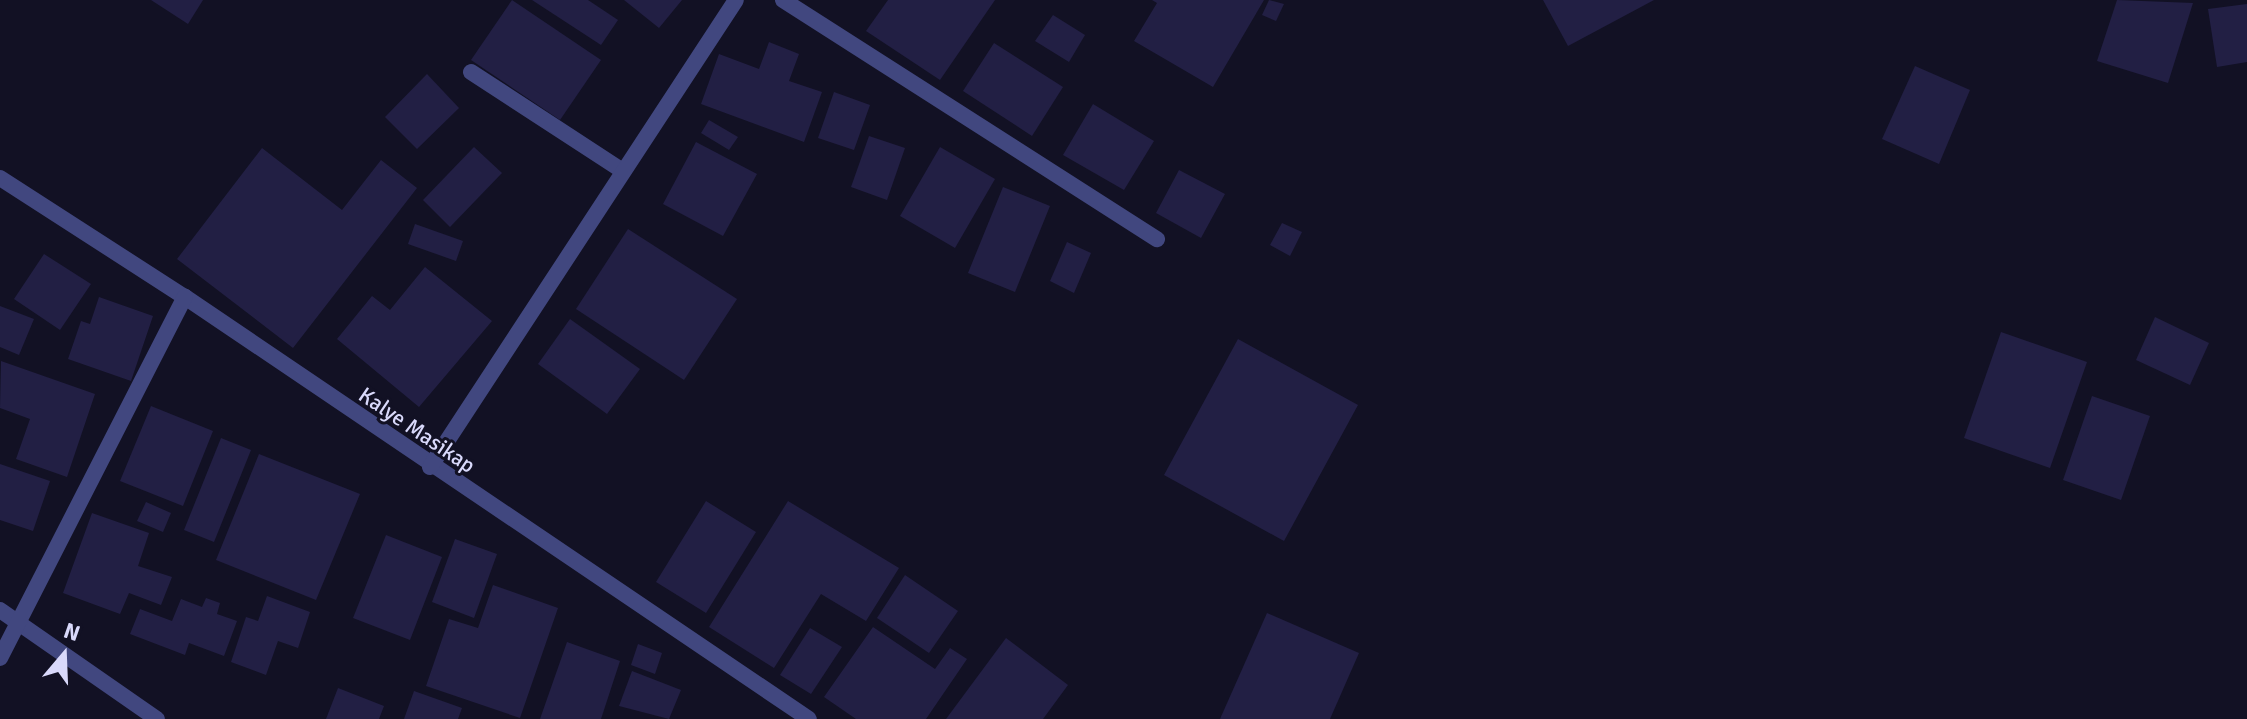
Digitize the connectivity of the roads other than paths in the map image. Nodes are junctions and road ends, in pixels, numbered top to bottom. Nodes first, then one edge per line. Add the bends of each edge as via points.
1 (736, 0) edge
2 (783, 0) edge
3 (471, 72) dead end
4 (623, 171) junction
5 (0, 178) edge
6 (1157, 239) dead end
7 (185, 297) junction
8 (430, 467) junction
9 (0, 610) edge
10 (17, 621) junction
11 (0, 658) edge
12 (157, 719) edge
13 (809, 719) edge

1 - 4 street
2 - 6 street
3 - 4 street
4 - 8 street
5 - 7 street, Kalye Masikap
7 - 8 street, Kalye Masikap
7 - 10 street
8 - 13 street, Kalye Masikap
9 - 10 street
10 - 11 street
10 - 12 street

